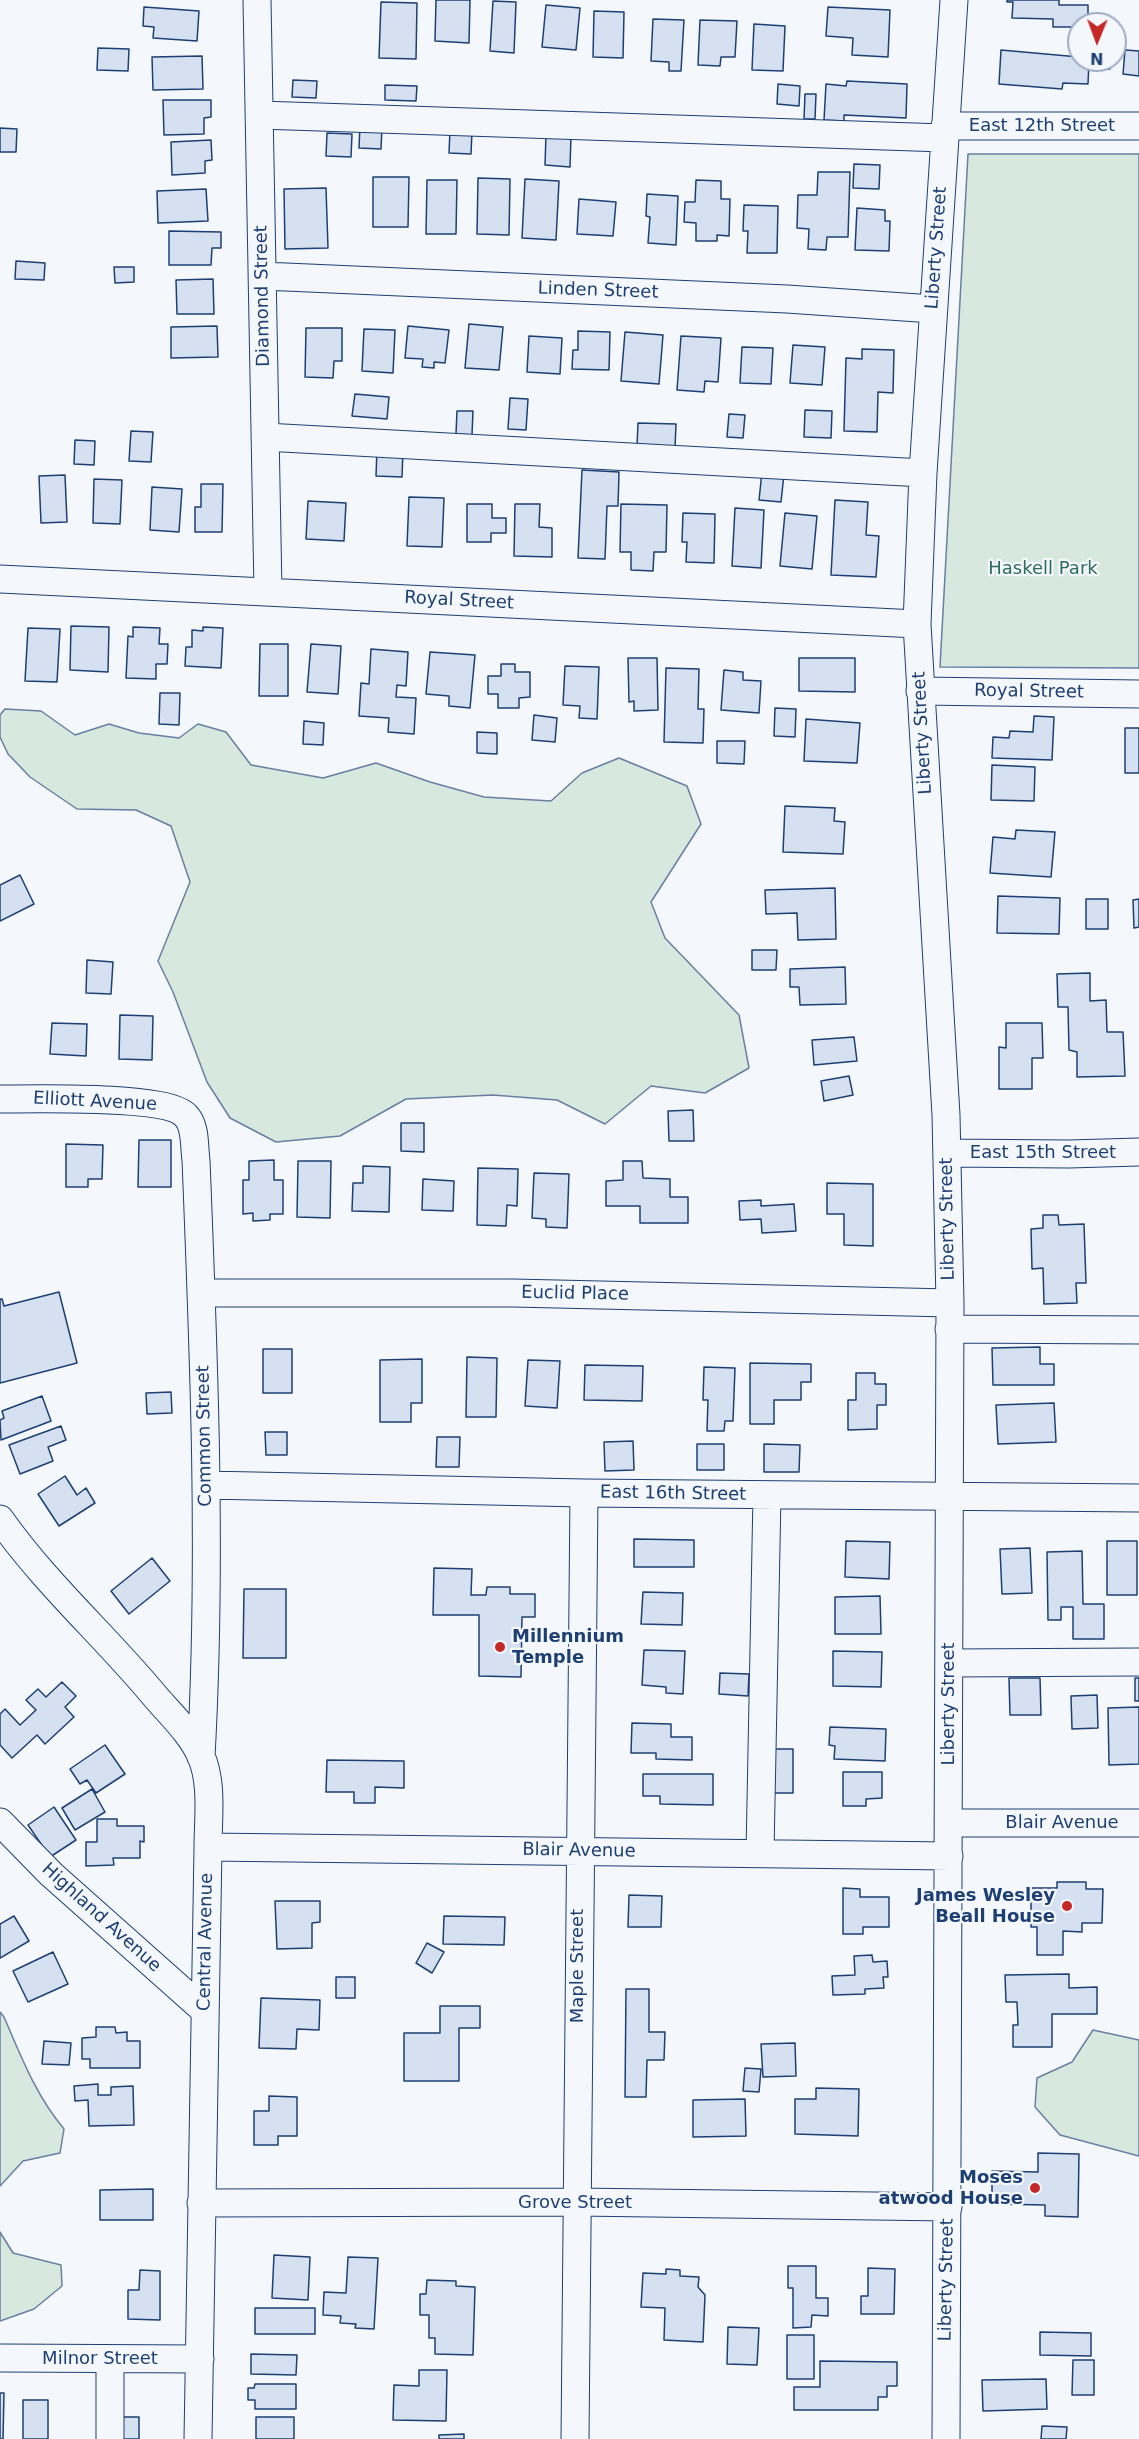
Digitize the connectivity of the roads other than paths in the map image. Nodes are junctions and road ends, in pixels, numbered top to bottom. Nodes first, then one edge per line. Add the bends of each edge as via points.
1 (257, 0) edge
2 (954, 0) edge
3 (260, 115) junction
4 (1139, 126) edge
5 (945, 132) junction
6 (263, 276) junction
7 (933, 309) junction
8 (265, 437) junction
9 (923, 473) junction
10 (0, 579) edge
11 (268, 591) junction
12 (917, 624) junction
13 (920, 691) junction
14 (1139, 693) edge
15 (0, 1099) edge
16 (188, 1117) joint
17 (1139, 1152) edge
18 (947, 1153) junction
19 (201, 1293) junction
20 (950, 1316) junction
21 (1139, 1329) edge
22 (207, 1485) junction
23 (584, 1493) junction
24 (767, 1495) junction
25 (949, 1497) junction
26 (1139, 1498) edge
27 (0, 1519) edge
28 (1139, 1662) edge
29 (949, 1663) junction
30 (201, 1757) junction
31 (0, 1821) edge
32 (949, 1823) junction
33 (1139, 1823) edge
34 (208, 1847) junction
35 (579, 1851) junction
36 (759, 1853) junction
37 (949, 1856) junction
38 (205, 2011) junction
39 (578, 2202) junction
40 (201, 2203) junction
41 (948, 2207) junction
42 (0, 2358) edge
43 (110, 2359) junction
44 (200, 2359) junction
45 (110, 2439) edge
46 (198, 2439) edge
47 (575, 2439) edge
48 (946, 2439) edge

1 - 3 street, Diamond Street
2 - 5 street, Liberty Street
3 - 5 street, East 12th Street
3 - 6 street, Diamond Street
4 - 5 street, East 12th Street
5 - 7 street, Liberty Street
6 - 7 street, Linden Street via 775,298
6 - 8 street, Diamond Street
7 - 9 street, Liberty Street
8 - 9 street
8 - 11 street, Diamond Street
9 - 12 street, Liberty Street
10 - 11 street, Royal Street
11 - 12 street, Royal Street
12 - 13 street, Liberty Street
13 - 14 street, Royal Street
13 - 18 street, Liberty Street
15 - 16 street, Elliott Avenue via 152,1103 170,1106
16 - 19 street, Common Street via 196,1160
17 - 18 street, East 15th Street
18 - 20 street, Liberty Street
19 - 20 street, Euclid Place via 513,1293
19 - 22 street, Common Street
20 - 21 street, Euclid Place
20 - 25 street, Liberty Street
22 - 23 street, East 16th Street
22 - 30 street, Common Street
23 - 24 street, East 16th Street
23 - 35 street, Maple Street
24 - 25 street, East 16th Street
24 - 36 street
25 - 26 street, East 16th Street
25 - 29 street, Liberty Street
27 - 30 street, Central Avenue via 36,1567 184,1730
28 - 29 street
29 - 32 street, Liberty Street
30 - 34 street, Central Avenue via 207,1781
31 - 38 street, Highland Avenue via 51,1874
32 - 33 street, Blair Avenue
32 - 37 street, Liberty Street
34 - 35 street, Blair Avenue
34 - 38 street, Central Avenue
35 - 36 street, Blair Avenue
35 - 39 street, Maple Street
36 - 37 street, Blair Avenue
37 - 41 street, Liberty Street
38 - 40 street, Central Avenue
39 - 40 street, Grove Street
39 - 41 street, Grove Street
39 - 47 street, Maple Street
40 - 44 street, Central Avenue
41 - 48 street, Liberty Street
42 - 43 street, Milnor Street
43 - 44 street, Milnor Street
43 - 45 street
44 - 46 street, Central Avenue

